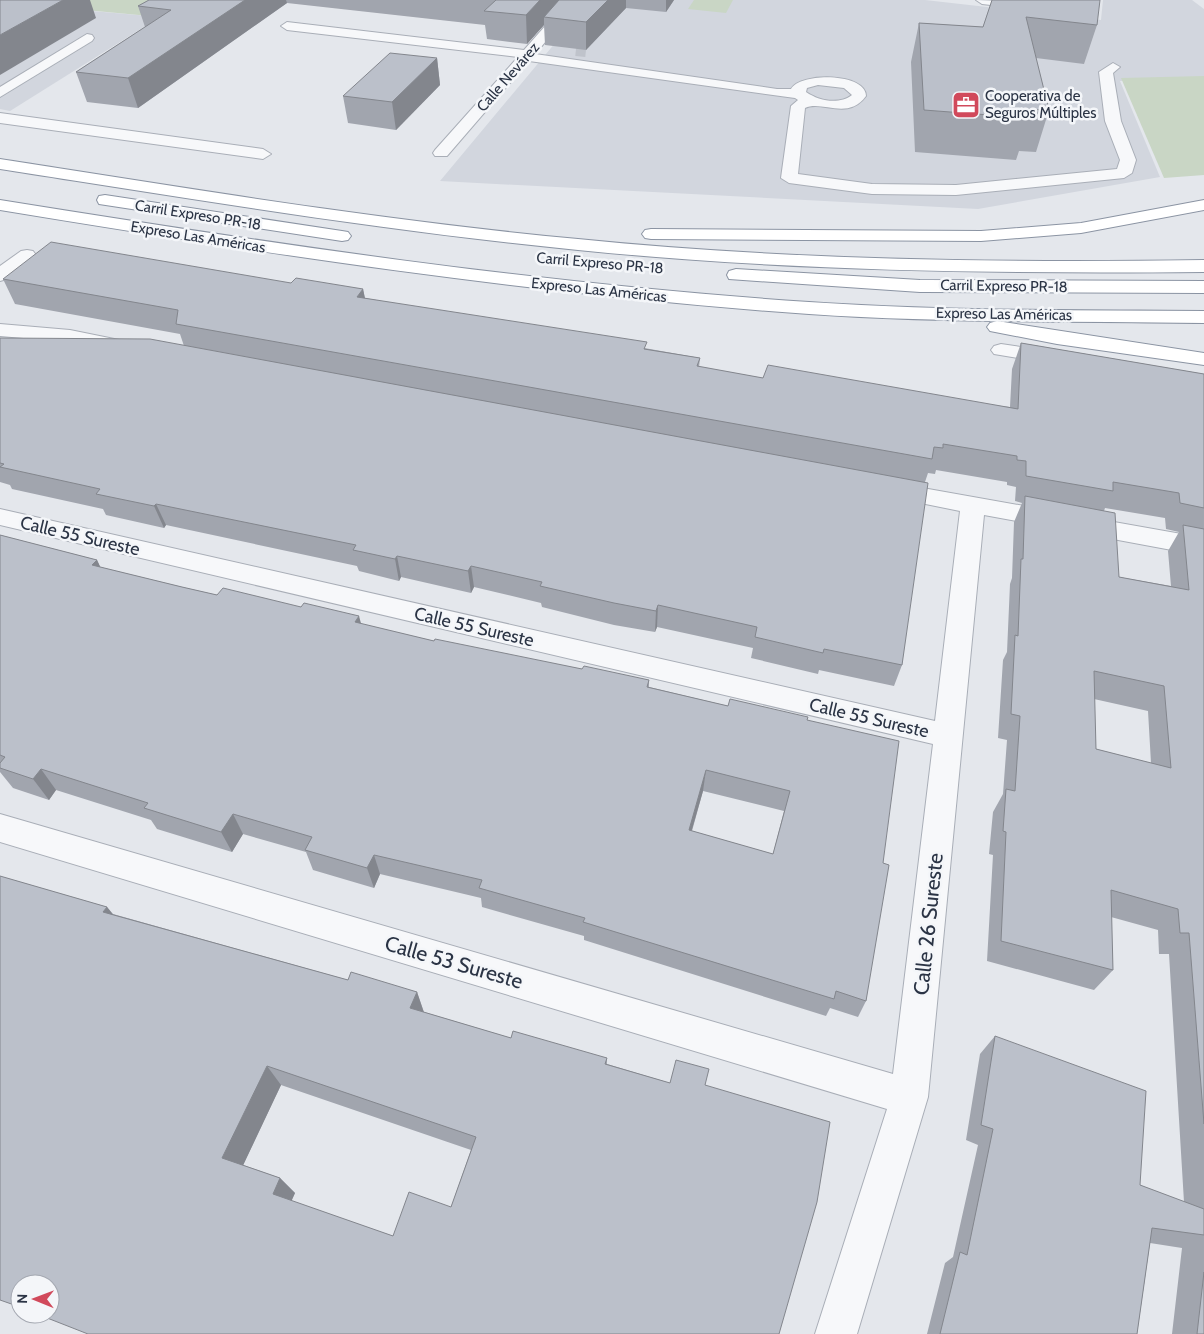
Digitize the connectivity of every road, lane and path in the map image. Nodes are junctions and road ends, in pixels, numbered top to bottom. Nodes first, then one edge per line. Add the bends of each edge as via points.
1 (575, 0) edge
2 (982, 0) edge
3 (1040, 7) edge
4 (287, 26) dead end
5 (87, 38) dead end
6 (537, 43) junction
7 (557, 46) tunnel mouth
8 (526, 55) junction
9 (1113, 67) dead end
10 (791, 79) dead end
11 (809, 82) junction
12 (0, 93) edge
13 (804, 97) junction
14 (0, 118) edge
15 (441, 153) dead end
16 (263, 154) dead end
17 (0, 164) edge
18 (87, 197) dead end
19 (0, 205) edge
20 (1204, 205) edge
21 (479, 234) junction
22 (356, 237) dead end
23 (471, 251) dead end
24 (27, 255) dead end
25 (1204, 266) edge
26 (630, 267) dead end
27 (719, 274) dead end
28 (0, 275) edge
29 (1204, 287) edge
30 (922, 313) junction
31 (1204, 317) edge
32 (0, 330) edge
33 (138, 348) edge
34 (1001, 350) dead end
35 (1204, 359) edge
36 (1069, 361) edge
37 (865, 485) edge
38 (973, 505) junction
39 (0, 518) edge
40 (1204, 548) edge
41 (949, 736) junction
42 (0, 828) edge
43 (909, 1097) junction
44 (836, 1334) edge

1 - 6 street, Calle Nevárez
2 - 3 street
4 - 8 street
5 - 12 street
6 - 7 street
6 - 8 street, Calle Nevárez
8 - 13 street
8 - 15 street, Calle Nevárez
9 - 13 street via 1106,72 1113,121 1128,160 1124,173 956,190 872,189 789,178 798,106
10 - 11 street
11 - 13 street via 798,89
11 - 13 street via 838,82 854,88 859,96 856,100 840,104
14 - 16 street
17 - 21 highway via 348,218
18 - 22 highway, Carril Expreso PR-18
19 - 30 highway, Expreso Las Américas via 275,250 469,276 637,294
20 - 21 highway via 1081,228 980,236
21 - 25 highway via 661,252 866,264 1060,268
23 - 26 highway, Carril Expreso PR-18
24 - 28 street
27 - 29 highway, Carril Expreso PR-18 via 920,286
30 - 31 highway, Expreso Las Américas
30 - 35 highway via 1057,338
32 - 33 street via 70,336
34 - 36 street
37 - 38 street
38 - 40 street
38 - 41 street, Calle 26 Sureste
39 - 41 street, Calle 55 Sureste
41 - 43 street, Calle 26 Sureste
42 - 43 street, Calle 53 Sureste
43 - 44 street, Calle 26 Sureste

